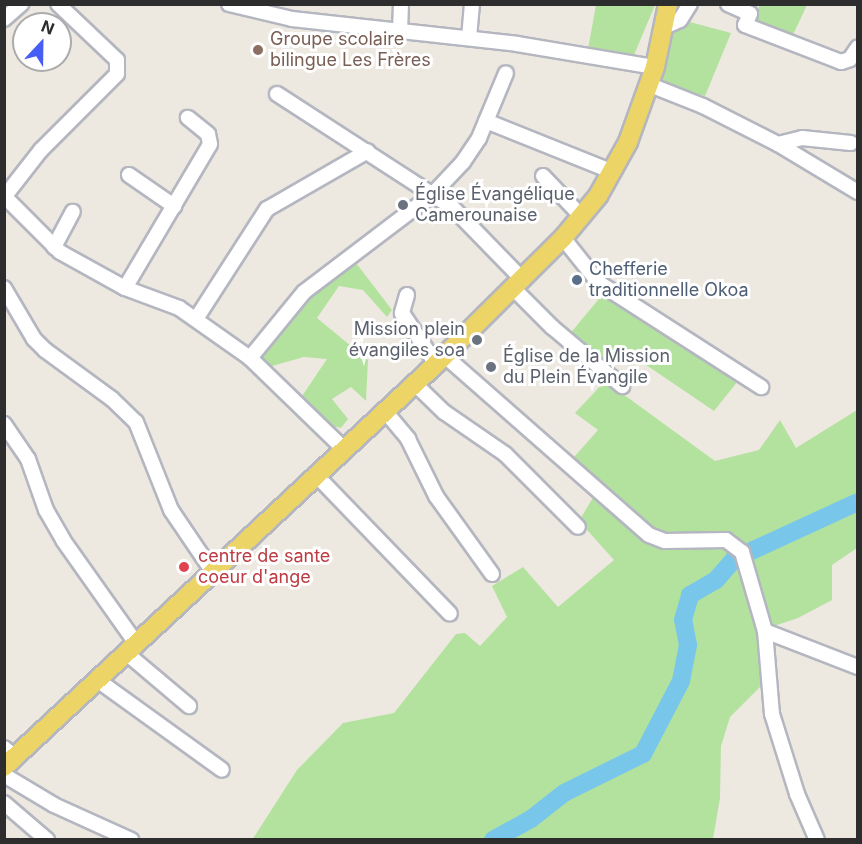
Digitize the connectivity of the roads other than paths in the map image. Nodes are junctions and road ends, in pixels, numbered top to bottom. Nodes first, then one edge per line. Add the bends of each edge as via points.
1 (21, 4) edge
2 (58, 4) edge
3 (229, 4) edge
4 (402, 4) edge
5 (472, 4) edge
6 (668, 4) edge
7 (690, 4) edge
8 (728, 4) edge
9 (4, 19) edge
10 (664, 27) junction
11 (400, 32) junction
12 (469, 38) junction
13 (858, 46) edge
14 (506, 73) dead end
15 (652, 76) junction
16 (277, 94) dead end
17 (188, 118) dead end
18 (486, 121) junction
19 (851, 143) dead end
20 (778, 144) junction
21 (368, 151) junction
22 (613, 172) junction
23 (129, 175) dead end
24 (543, 176) dead end
25 (858, 192) edge
26 (432, 195) junction
27 (5, 196) edge
28 (174, 206) junction
29 (73, 212) dead end
30 (582, 218) junction
31 (563, 238) junction
32 (54, 247) junction
33 (519, 284) junction
34 (4, 288) edge
35 (125, 288) junction
36 (407, 295) dead end
37 (196, 319) junction
38 (250, 358) junction
39 (441, 360) junction
40 (414, 383) junction
41 (622, 386) dead end
42 (761, 387) dead end
43 (384, 410) junction
44 (4, 424) edge
45 (343, 448) junction
46 (315, 474) junction
47 (578, 527) dead end
48 (213, 572) junction
49 (492, 574) dead end
50 (450, 614) dead end
51 (765, 632) junction
52 (130, 648) junction
53 (858, 667) edge
54 (96, 679) junction
55 (189, 706) dead end
56 (8, 757) edge
57 (222, 770) dead end
58 (4, 775) edge
59 (4, 803) edge
60 (47, 840) edge
61 (131, 840) edge
62 (817, 840) edge

1 - 9 street
2 - 27 street via 117,60 117,74 41,150
3 - 11 street via 292,19
4 - 11 street
5 - 12 street
6 - 10 main road
7 - 10 street via 680,20
8 - 13 street via 750,14 745,25 841,62 850,59
10 - 15 main road
11 - 12 street
12 - 15 street
14 - 18 street
15 - 20 street
15 - 22 main road
16 - 21 street
17 - 28 street via 208,134 210,144
18 - 22 street
18 - 26 street via 472,150
19 - 20 street via 802,138
20 - 25 street
21 - 26 street
21 - 37 street via 267,209
22 - 30 main road
23 - 28 street
24 - 30 street
26 - 33 street via 452,207
26 - 38 street via 304,292
27 - 32 street
28 - 35 street
29 - 32 street
30 - 31 main road
31 - 33 main road
31 - 42 street via 599,283
32 - 35 street
33 - 39 main road
33 - 41 street via 552,327
34 - 48 street via 29,332 45,350 125,409 136,422 171,510
35 - 37 street via 164,301
36 - 39 street via 402,313
37 - 38 street
38 - 45 street
39 - 40 main road
39 - 51 street via 649,535 665,541 726,540 735,544 752,577
40 - 43 main road
40 - 47 street via 444,412 505,454
43 - 45 main road
43 - 49 street via 408,439 436,496
44 - 52 street via 28,459 46,510
45 - 46 main road
46 - 48 main road
46 - 50 street
48 - 52 main road
51 - 53 street
51 - 62 street via 772,714 796,794
52 - 54 main road
52 - 55 street
54 - 56 main road
54 - 57 street
58 - 61 street via 54,805
59 - 60 street

